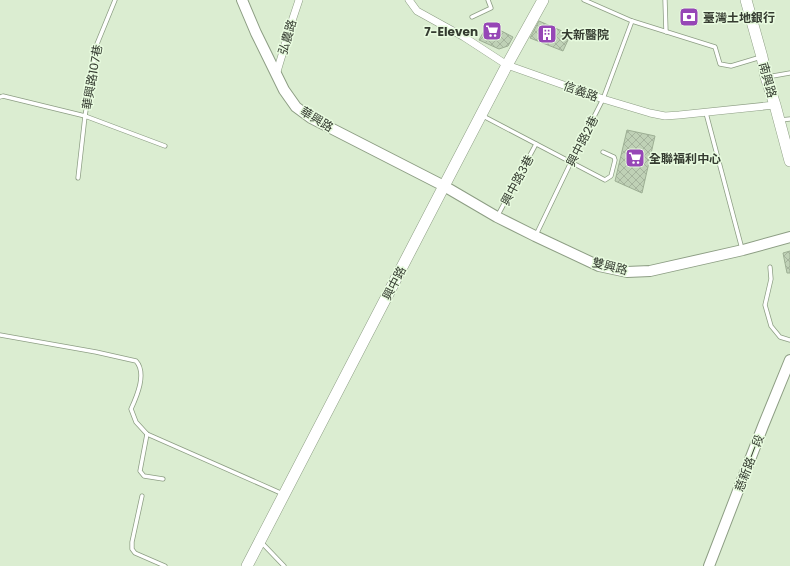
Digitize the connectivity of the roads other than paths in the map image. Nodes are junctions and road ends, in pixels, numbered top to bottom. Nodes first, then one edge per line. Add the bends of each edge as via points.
1 (115, 0) edge
2 (242, 0) edge
3 (299, 0) edge
4 (409, 0) edge
5 (488, 0) edge
6 (543, 0) edge
7 (584, 0) edge
8 (665, 0) edge
9 (746, 0) edge
10 (472, 17) dead end
11 (632, 21) junction
12 (666, 32) junction
13 (762, 57) junction
14 (507, 65) junction
15 (790, 73) edge
16 (276, 75) junction
17 (766, 77) junction
18 (0, 97) edge
19 (603, 99) junction
20 (775, 105) junction
21 (706, 113) junction
22 (482, 115) junction
23 (85, 116) junction
24 (784, 119) edge
25 (536, 144) junction
26 (165, 146) dead end
27 (603, 152) dead end
28 (790, 161) edge
29 (571, 162) junction
30 (78, 178) dead end
31 (444, 186) junction
32 (497, 216) junction
33 (535, 236) junction
34 (790, 238) edge
35 (743, 250) junction
36 (770, 267) dead end
37 (0, 335) edge
38 (790, 340) edge
39 (790, 360) edge
40 (788, 369) edge
41 (146, 434) junction
42 (163, 479) dead end
43 (284, 495) junction
44 (142, 496) dead end
45 (259, 541) junction
46 (165, 566) edge
47 (247, 566) edge
48 (284, 566) edge
49 (709, 566) edge

1 - 23 lane, 華興路107巷 via 97,44
2 - 16 main road, 華興路
3 - 16 street, 弘農路
4 - 14 street, 信義路 via 417,11
5 - 10 lane via 491,8
6 - 14 main road, 興中路
7 - 11 lane
8 - 12 lane
9 - 13 main road, 南興路
11 - 12 lane
11 - 19 lane, 興中路2巷
12 - 13 lane via 715,47 720,64 731,66
13 - 17 main road, 南興路
14 - 19 street, 信義路
14 - 22 main road, 興中路
15 - 17 lane
16 - 31 main road, 華興路 via 296,107 311,118
17 - 20 main road, 南興路
18 - 23 lane, 華興路107巷
19 - 21 street, 信義路 via 665,116
19 - 29 lane, 興中路2巷
20 - 21 street, 信義路
20 - 24 main road, 南興路
21 - 35 lane
22 - 25 lane, 興中路3巷
22 - 31 main road, 興中路
23 - 26 lane
23 - 30 lane
24 - 28 main road, 南興路
25 - 29 lane, 興中路3巷
25 - 32 lane, 興中路3巷
27 - 29 lane, 興中路3巷 via 615,160 611,176 606,180
29 - 33 lane, 興中路2巷
31 - 32 main road, 雙興路
31 - 43 main road, 興中路
32 - 33 main road, 雙興路
33 - 35 main road, 雙興路 via 599,266 627,272 650,271
34 - 35 main road, 雙興路
36 - 38 lane via 771,279 765,304 770,326 780,337
37 - 41 lane via 136,361 140,365 141,373 139,390 131,409 136,422
39 - 40 main road, 慈新路一段
40 - 49 main road, 慈新路一段
41 - 42 lane via 140,471 144,476
41 - 43 lane
43 - 45 main road, 興中路
44 - 46 lane via 132,548 135,553
45 - 47 main road, 興中路
45 - 48 lane

